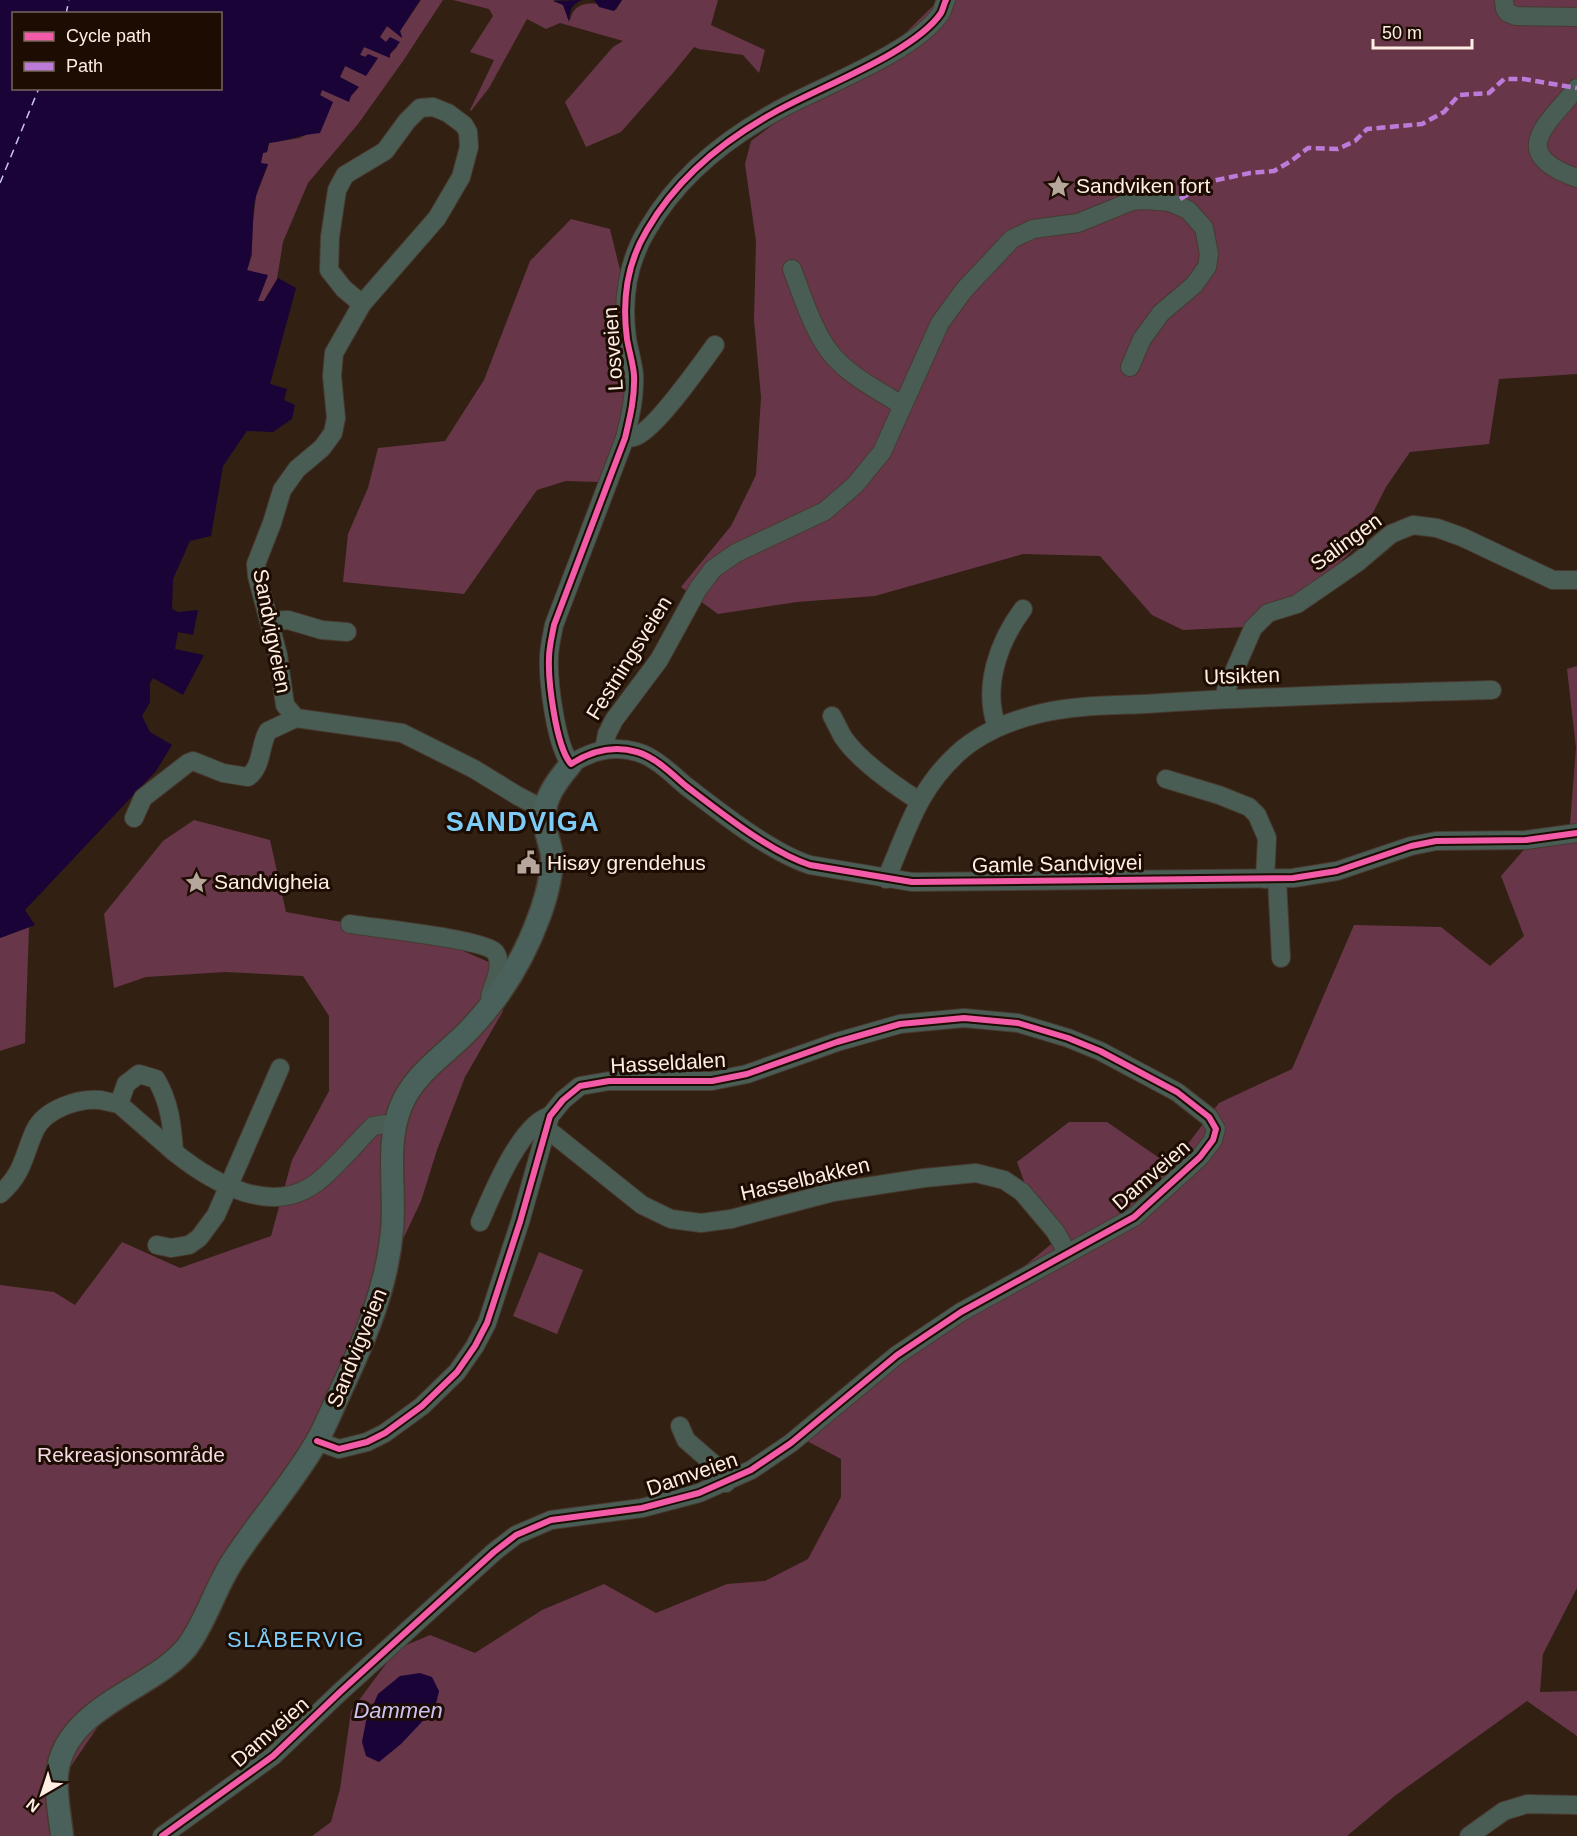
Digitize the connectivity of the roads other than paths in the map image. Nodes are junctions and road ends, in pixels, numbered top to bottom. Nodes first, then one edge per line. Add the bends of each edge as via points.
1 (946, 0) edge
2 (1504, 0) edge
3 (1577, 17) edge
4 (1577, 88) edge
5 (1577, 178) edge
6 (792, 269) dead end
7 (362, 304) junction
8 (715, 345) dead end
9 (1130, 367) dead end
10 (902, 405) junction
11 (624, 438) junction
12 (1577, 580) edge
13 (1023, 609) dead end
14 (270, 621) junction
15 (347, 632) dead end
16 (1492, 690) dead end
17 (1226, 698) junction
18 (832, 716) dead end
19 (296, 717) junction
20 (997, 727) junction
21 (604, 750) junction
22 (571, 764) junction
23 (1166, 779) dead end
24 (919, 801) junction
25 (545, 810) junction
26 (134, 818) dead end
27 (1577, 833) edge
28 (886, 879) junction
29 (1271, 879) junction
30 (350, 924) dead end
31 (1281, 958) dead end
32 (493, 1003) junction
33 (280, 1068) dead end
34 (119, 1104) junction
35 (1209, 1117) joint
36 (549, 1123) junction
37 (394, 1126) junction
38 (174, 1152) junction
39 (228, 1186) junction
40 (0, 1194) edge
41 (480, 1222) dead end
42 (157, 1245) dead end
43 (1067, 1252) junction
44 (680, 1426) dead end
45 (317, 1441) junction
46 (726, 1483) junction
47 (1577, 1804) edge
48 (62, 1836) edge
49 (162, 1836) edge
50 (1470, 1836) edge

1 - 11 street, Losveien via 942,12 922,33 773,112 711,154 671,193 645,232 627,280 627,337 634,374 633,410
2 - 3 street via 1504,9 1516,16
4 - 5 street via 1545,127 1536,148 1547,163
6 - 10 street via 822,340 834,357
7 - 7 street, Sandvigveien via 437,218 461,177 469,147 468,132 448,113 433,107 420,108 385,151 345,175 338,190 329,270
7 - 14 street, Sandvigveien via 334,353 333,433 282,490 256,564
8 - 11 street via 645,431
9 - 10 street, Festningsveien via 1142,339 1161,313 1194,285 1207,267 1204,228 1188,210 1170,202 1132,201 1078,222 1033,230 1012,239 964,290 940,323
10 - 21 street, Festningsveien via 882,452 855,485 825,511 736,553 713,569 659,660 614,720
11 - 22 street, Losveien via 554,625 549,655 560,741
12 - 17 street, Salingen via 1553,580 1462,537 1413,525 1391,534 1296,604 1268,613 1253,628
13 - 20 street via 1003,641 994,673 990,694
14 - 15 street via 288,620 322,630
14 - 19 street, Sandvigveien via 285,705
16 - 17 street, Utsikten
17 - 20 street, Utsikten via 1072,708
18 - 24 street via 855,751
19 - 25 street, Sandvigveien via 402,733
19 - 26 street via 268,731 258,767 248,777 223,773 193,761 143,798
20 - 24 street, Utsikten via 958,753
21 - 22 street, Gamle Sandvigvei
21 - 28 street, Gamle Sandvigvei via 641,753 794,860
22 - 25 main road, Sandvigveien via 553,787
23 - 29 street via 1249,807 1267,838
24 - 28 street, Utsikten
25 - 32 main road, Sandvigveien via 544,823 552,854 547,892 518,965
27 - 29 street, Gamle Sandvigvei via 1526,840 1436,841 1337,871
28 - 29 street, Gamle Sandvigvei
29 - 31 street
30 - 32 street via 488,947 495,952 500,965 490,996
32 - 37 main road, Sandvigveien via 417,1080 400,1107
33 - 39 street
34 - 38 street
34 - 38 street via 126,1084 139,1074 156,1079 165,1095
34 - 40 street via 99,1100 76,1102 42,1119 13,1183
35 - 36 street, Hasseldalen via 1148,1075 1079,1043 1018,1023 964,1018 900,1024 747,1074 712,1081 609,1081 580,1086 562,1100
35 - 43 street, Damveien via 1216,1129 1213,1140 1180,1176 1134,1217
36 - 41 street via 542,1118 522,1140
36 - 43 street, Hasselbakken via 642,1205 671,1219 701,1223 731,1219 833,1192 976,1173 1004,1180 1023,1192
36 - 45 street, Hasseldalen via 487,1323 457,1372 422,1406 367,1442 339,1449
37 - 39 street via 373,1126 320,1180 297,1193 270,1198
37 - 45 main road, Sandvigveien via 388,1268 359,1351
38 - 39 street via 196,1170
39 - 42 street via 216,1215 199,1238 189,1245
43 - 46 street, Damveien via 960,1312 897,1355 791,1443
44 - 46 street via 686,1440 717,1467
45 - 48 main road, Sandvigveien via 234,1558 201,1625 185,1648 158,1673 90,1716 66,1745 57,1782
46 - 49 street, Damveien via 642,1508 551,1520 516,1535 273,1756
47 - 50 street via 1527,1804 1504,1811

